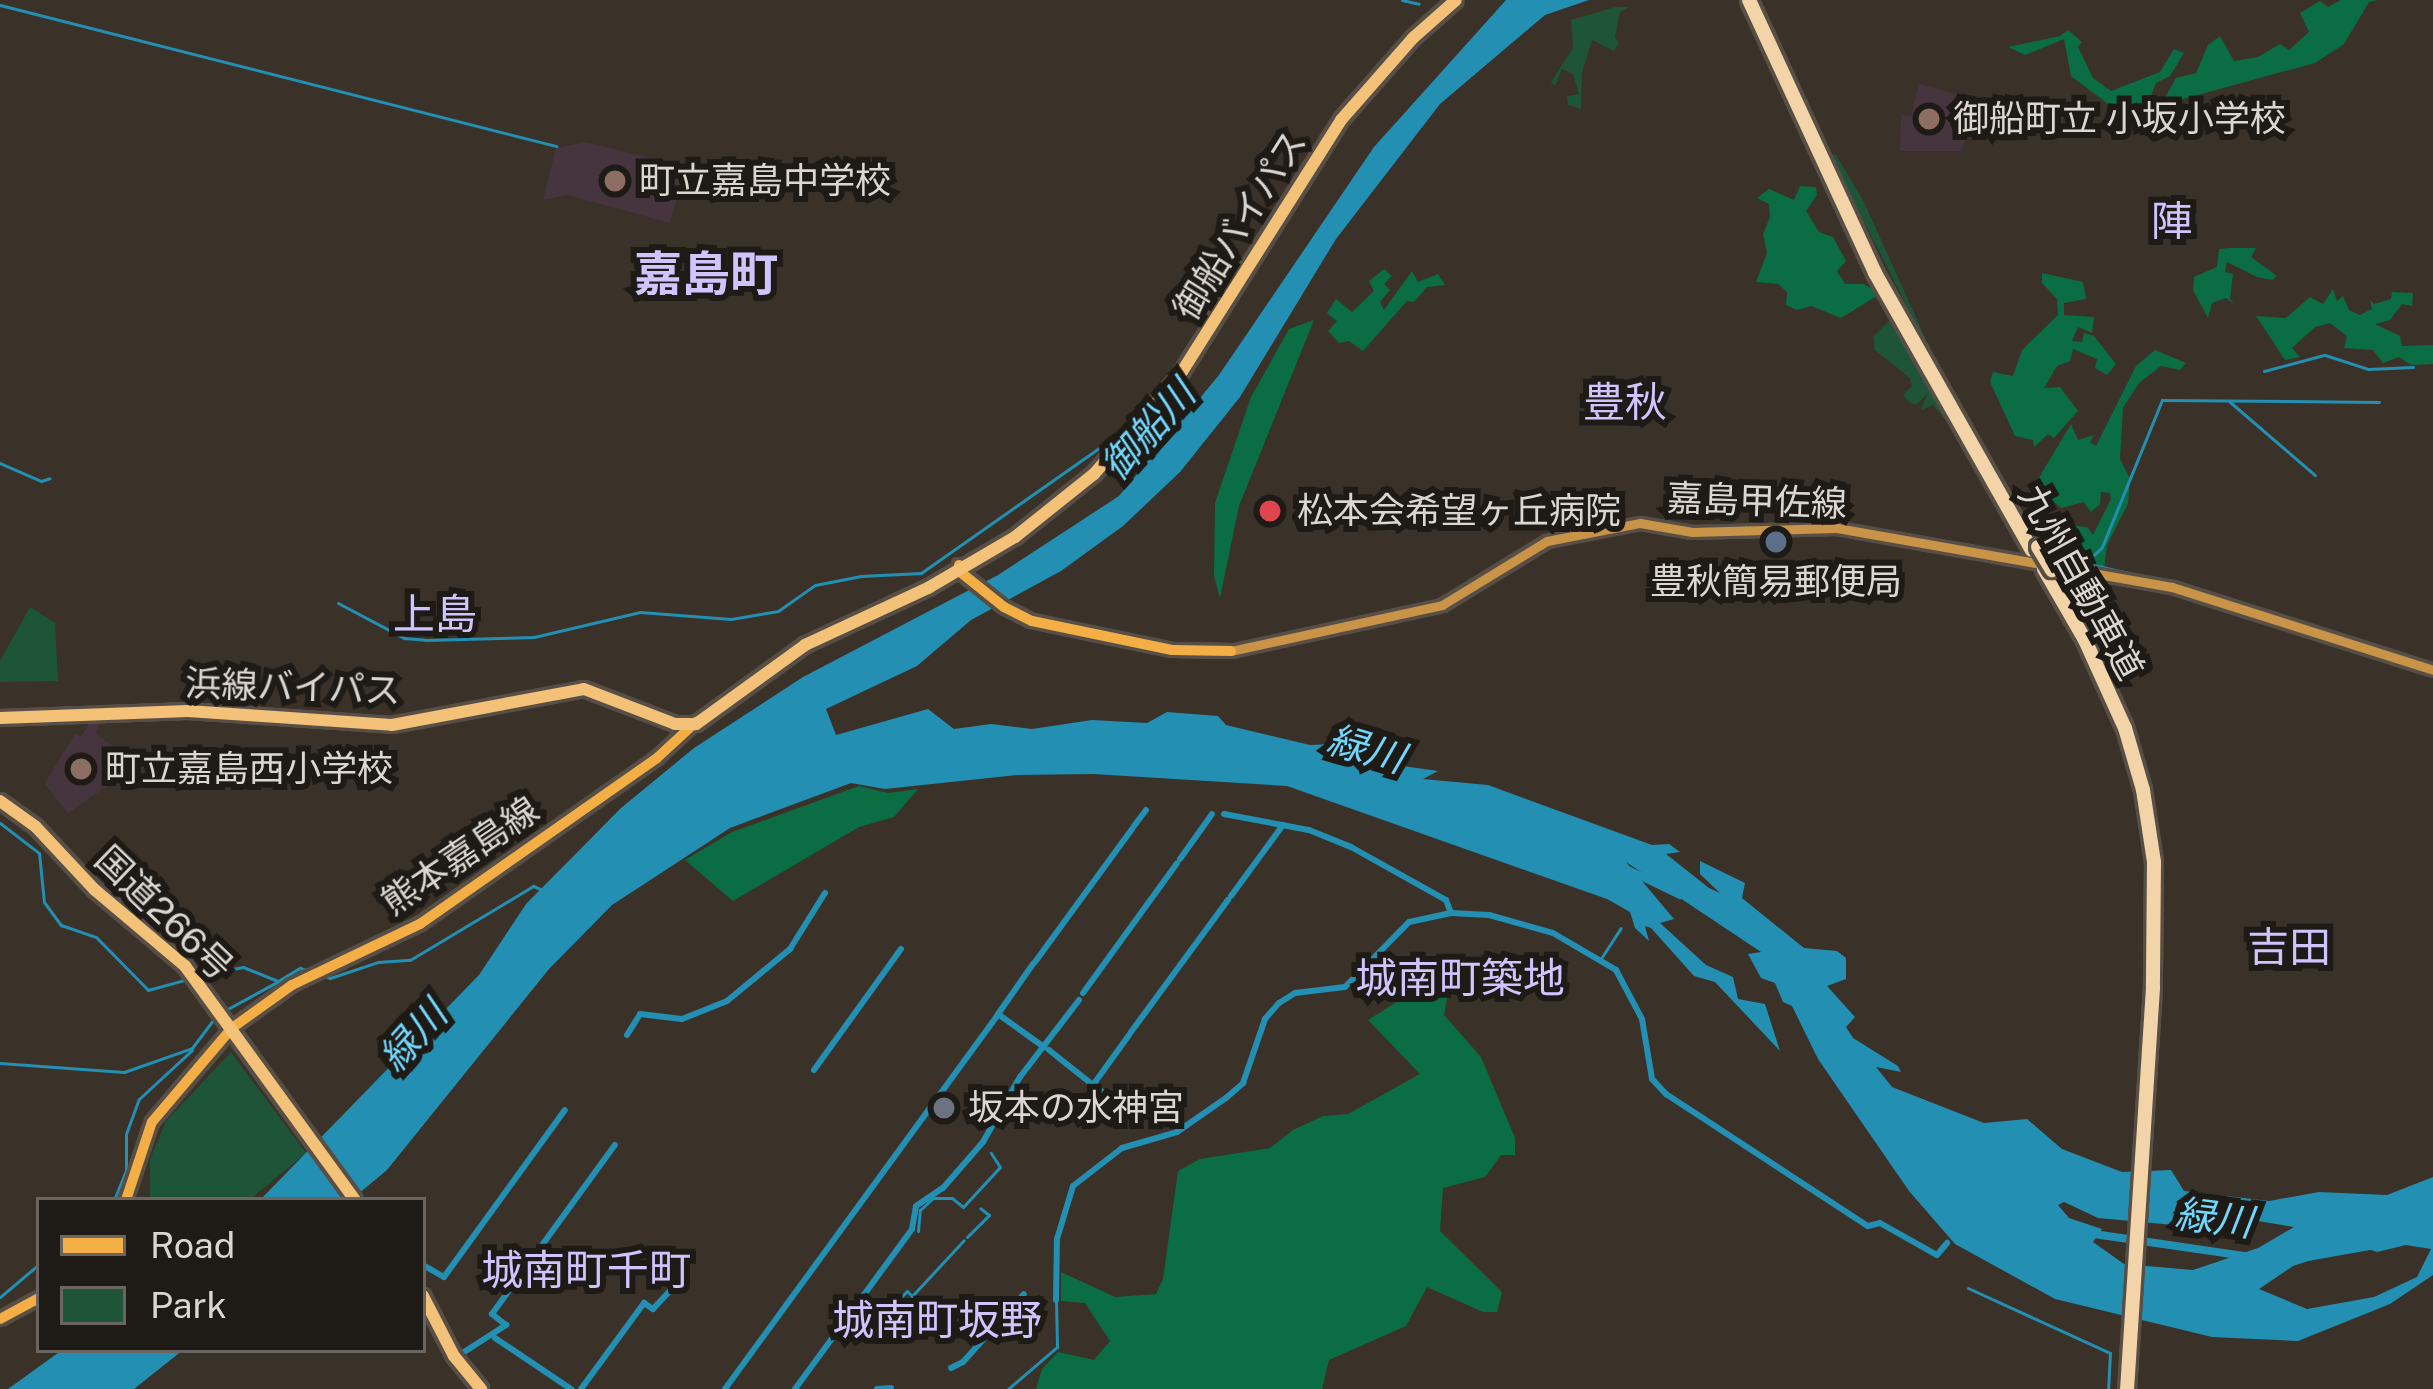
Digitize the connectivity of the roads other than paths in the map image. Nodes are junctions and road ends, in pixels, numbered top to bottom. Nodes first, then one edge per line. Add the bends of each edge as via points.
1 (1452, 0) edge
2 (1753, 0) edge
3 (963, 571) junction
4 (1231, 651) joint
5 (2433, 670) edge
6 (0, 715) edge
7 (696, 720) junction
8 (0, 801) edge
9 (235, 1032) junction
10 (127, 1197) edge
11 (353, 1197) edge
12 (36, 1300) edge
13 (426, 1302) edge
14 (0, 1319) edge
15 (481, 1389) edge
16 (2131, 1389) edge

1 - 3 highway, 御船バイパス via 1384,59 1316,146 1212,319 1144,413 1060,500
2 - 16 highway, 九州自動車道, bridge via 1875,273 2107,683 2143,790 2155,886
3 - 4 main road via 1014,612 1172,650
3 - 7 highway via 799,643
4 - 5 main road, 嘉島甲佐線 via 1442,604 1547,541 1640,524 1691,532 1838,528 2129,579 2209,596
6 - 7 highway, 浜線バイパス via 172,707 394,718 585,685
7 - 9 main road, 熊本嘉島線 via 672,747 420,924 292,985
8 - 9 highway, 国道266号 via 185,966
9 - 10 main road, 熊本嘉島線 via 147,1131
9 - 11 highway, 国道266号
12 - 14 main road
13 - 15 highway

